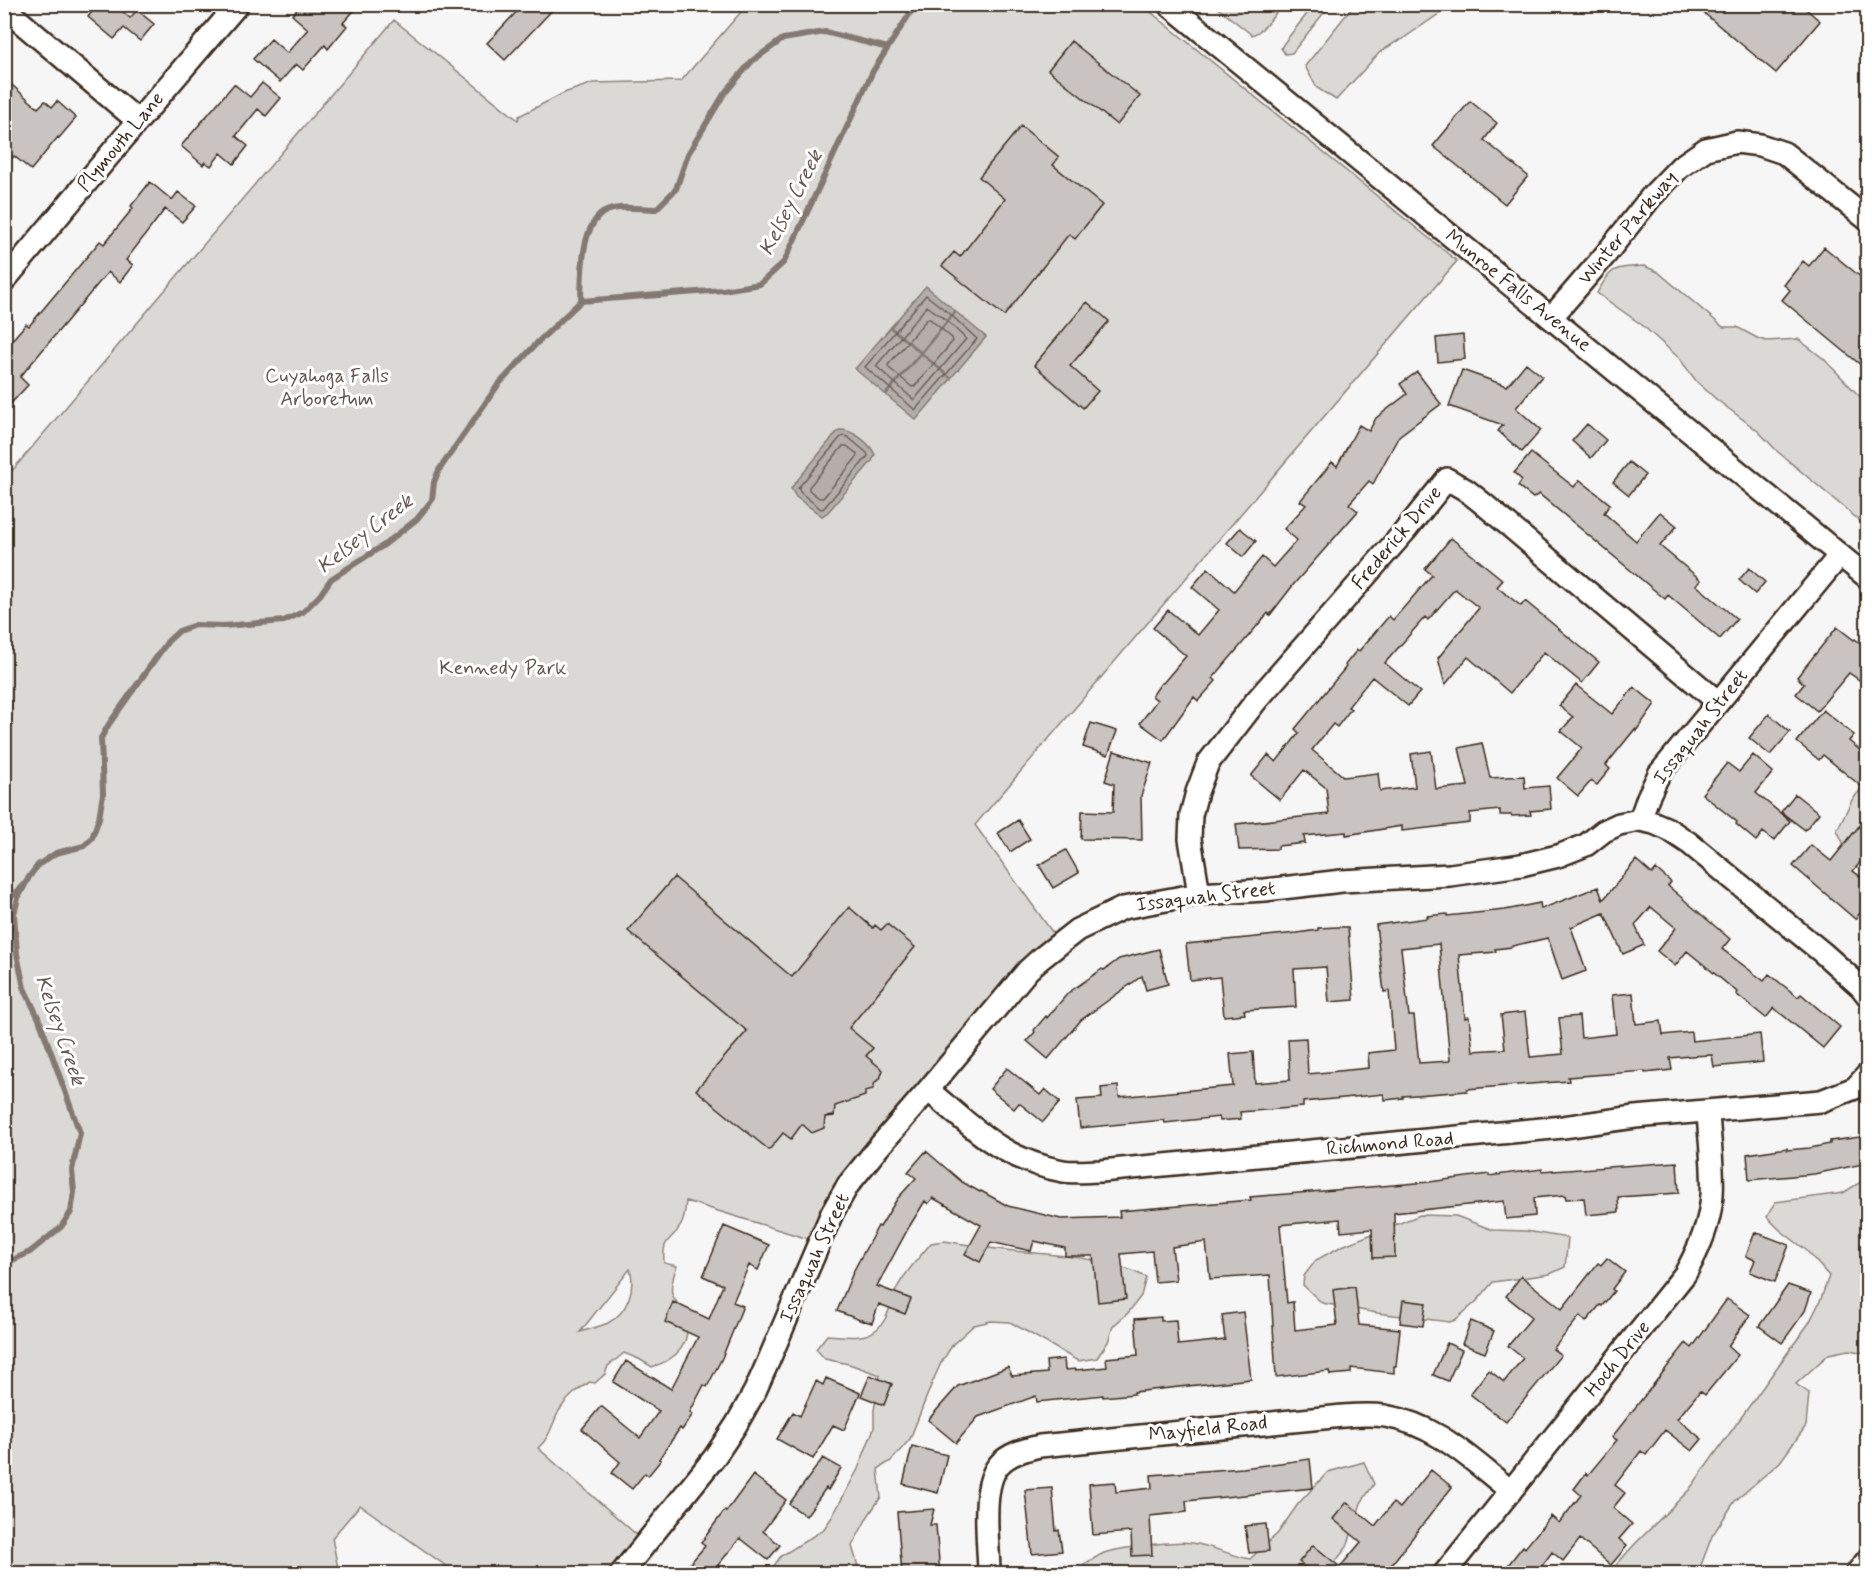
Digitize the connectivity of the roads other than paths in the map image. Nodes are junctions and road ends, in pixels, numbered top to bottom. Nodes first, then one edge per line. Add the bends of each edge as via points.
1 (238, 4) edge
2 (1168, 4) edge
3 (4, 8) edge
4 (138, 121) junction
5 (1868, 220) edge
6 (4, 281) edge
7 (1551, 318) junction
8 (1840, 555) junction
9 (1868, 578) edge
10 (1718, 702) junction
11 (1640, 820) junction
12 (1199, 894) junction
13 (1868, 996) edge
14 (1868, 1074) edge
15 (928, 1090) junction
16 (1708, 1111) junction
17 (1511, 1491) junction
18 (1868, 1559) edge
19 (621, 1574) edge
20 (989, 1574) edge
21 (1444, 1574) edge
22 (1856, 1574) edge

1 - 4 street, Plymouth Lane
2 - 7 street, Munroe Falls Avenue
3 - 4 street
4 - 6 street, Plymouth Lane
5 - 7 street, Winter Parkway via 1784,153 1737,142 1706,149 1680,167 1652,197
7 - 8 street, Munroe Falls Avenue
8 - 9 street, Munroe Falls Avenue
8 - 10 street, Issaquah Street
10 - 11 street, Issaquah Street via 1659,774
10 - 12 street, Frederick Drive via 1486,506 1448,479 1256,701 1208,763 1191,815 1190,839
11 - 12 street, Issaquah Street via 1604,831 1586,845 1558,856 1521,865 1450,875
11 - 13 street via 1668,829 1689,843 1823,953
12 - 15 street, Issaquah Street via 1122,908 1077,930 1028,970
14 - 16 street, Richmond Road via 1855,1088 1821,1101
15 - 16 street, Richmond Road via 1006,1152 1065,1172
15 - 19 street, Issaquah Street via 848,1185 832,1213 755,1391 730,1434
16 - 17 street, Hoch Drive via 1712,1195 1695,1254 1676,1286
17 - 20 street, Mayfield Road via 1432,1431 1384,1416 1343,1416 1040,1446 1007,1459 998,1466 989,1484
17 - 21 street, Hoch Drive
18 - 22 street

